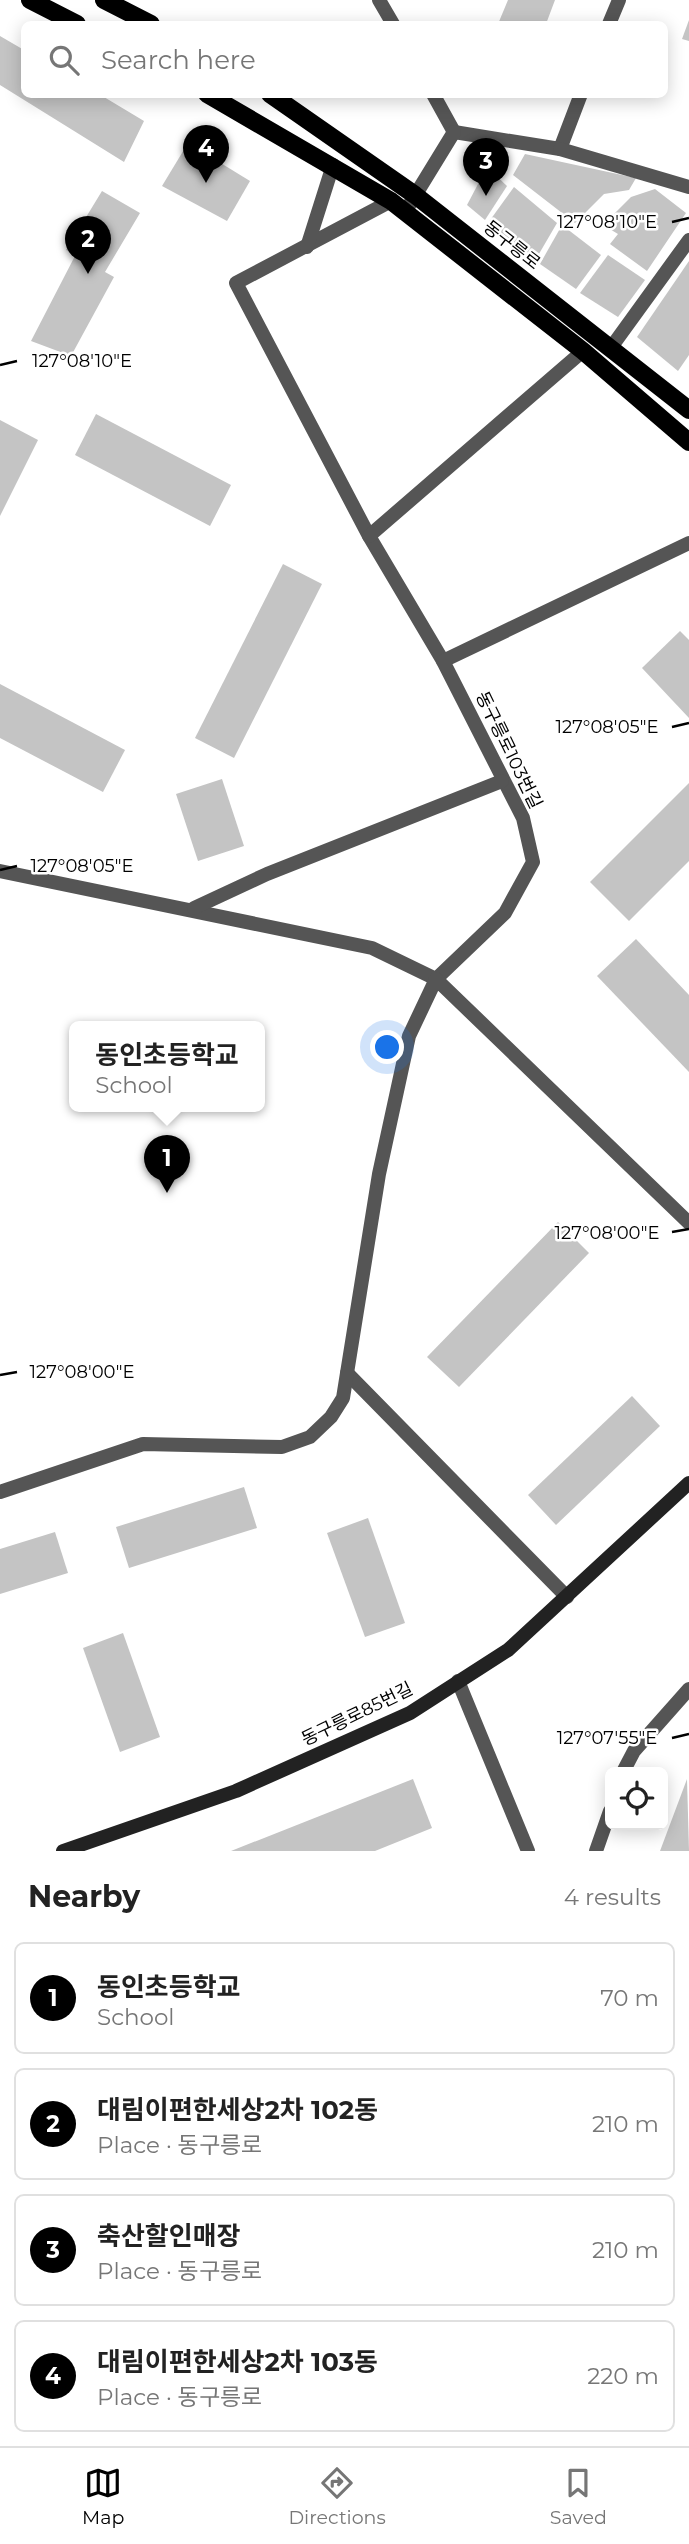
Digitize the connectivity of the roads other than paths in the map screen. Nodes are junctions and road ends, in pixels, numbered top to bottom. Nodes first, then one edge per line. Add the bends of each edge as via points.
1 (30, 0) edge
2 (104, 0) edge
3 (379, 0) edge
4 (619, 0) edge
5 (71, 21) edge
6 (144, 21) edge
7 (391, 21) edge
8 (610, 21) edge
9 (214, 98) edge
10 (276, 98) edge
11 (435, 98) edge
12 (579, 98) edge
13 (454, 132) junction
14 (559, 149) junction
15 (333, 165) junction
16 (689, 187) edge
17 (415, 195) junction
18 (398, 206) junction
19 (689, 240) edge
20 (307, 247) junction
21 (610, 349) junction
22 (583, 351) junction
23 (689, 410) edge
24 (689, 442) edge
25 (369, 536) junction
26 (689, 543) edge
27 (443, 662) junction
28 (502, 781) junction
29 (0, 871) edge
30 (194, 908) junction
31 (436, 979) junction
32 (689, 1223) edge
33 (347, 1373) junction
34 (689, 1483) edge
35 (0, 1492) edge
36 (567, 1597) junction
37 (458, 1681) junction
38 (689, 1689) edge
39 (626, 1767) edge
40 (605, 1825) edge
41 (62, 1851) edge
42 (528, 1851) edge
43 (596, 1851) edge

1 - 5 main road
2 - 6 main road
3 - 7 street
4 - 8 street
9 - 15 main road
10 - 17 main road, 동구릉로
11 - 13 street
12 - 14 street
13 - 14 street
13 - 17 street
14 - 16 street
15 - 18 main road
15 - 20 street
17 - 18 street
17 - 21 main road, 동구릉로
18 - 20 street
18 - 22 main road
19 - 21 street
20 - 25 street, 동구릉로103번길 via 236,283
21 - 23 main road, 동구릉로
22 - 24 main road
22 - 25 street
25 - 27 street, 동구릉로103번길
26 - 27 street
27 - 28 street, 동구릉로103번길
28 - 30 street via 267,874
28 - 31 street, 동구릉로103번길 via 523,818 533,862 505,913
29 - 30 street
30 - 31 street via 372,948
31 - 32 street
31 - 33 street via 409,1036 379,1174
33 - 35 street via 343,1398 331,1417 310,1437 282,1447 143,1444
33 - 36 street
34 - 36 street, 동구릉로85번길
36 - 37 street, 동구릉로85번길 via 508,1650
37 - 41 street, 동구릉로85번길 via 410,1713 236,1791
37 - 42 street
38 - 39 street via 634,1751
40 - 43 street

